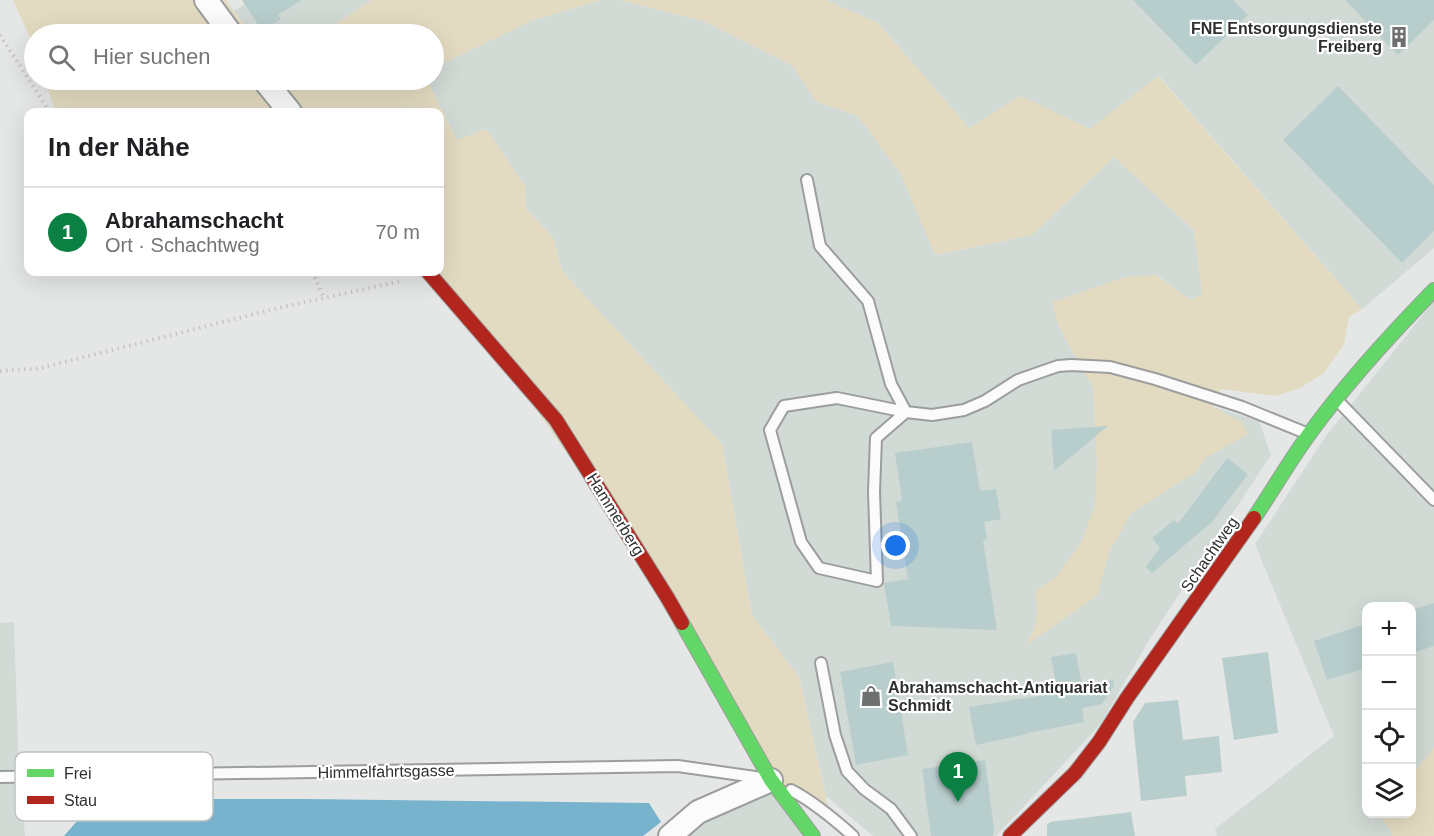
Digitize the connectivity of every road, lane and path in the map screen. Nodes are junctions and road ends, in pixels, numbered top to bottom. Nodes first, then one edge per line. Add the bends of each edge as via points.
1 (206, 0) edge
2 (224, 24) edge
3 (0, 35) edge
4 (24, 72) edge
5 (36, 90) edge
6 (272, 90) edge
7 (47, 108) edge
8 (287, 108) edge
9 (807, 180) dead end
10 (314, 276) edge
11 (431, 276) edge
12 (406, 280) dead end
13 (1434, 290) edge
14 (324, 298) junction
15 (0, 371) edge
16 (1336, 399) junction
17 (906, 412) junction
18 (1310, 434) junction
19 (1434, 500) edge
20 (821, 663) dead end
21 (213, 774) edge
22 (0, 777) edge
23 (15, 777) edge
24 (771, 780) junction
25 (670, 836) edge
26 (813, 836) edge
27 (853, 836) edge
28 (911, 836) edge
29 (1010, 836) edge

1 - 2 street
3 - 4 path
5 - 7 path
6 - 8 street
9 - 17 lane via 820,246 868,301 891,384
10 - 14 path
11 - 24 street, Hammerberg via 556,420 667,597
12 - 14 path
13 - 16 street, Schachtweg
14 - 15 path via 41,368
16 - 18 street, Schachtweg
16 - 19 lane
17 - 17 lane via 876,438 877,581 819,568 801,542 770,430 784,406 837,398
17 - 18 lane via 932,415 964,411 1018,380 1058,366 1110,367 1220,400
18 - 29 street, Schachtweg via 1099,742 1075,773
20 - 28 lane via 835,735 847,771 891,809
21 - 24 lane, Himmelfahrtsgasse via 678,766
22 - 23 lane, Himmelfahrtsgasse
24 - 25 street via 698,812
24 - 26 street
24 - 27 lane, Himmelfahrtsgasse via 804,797

